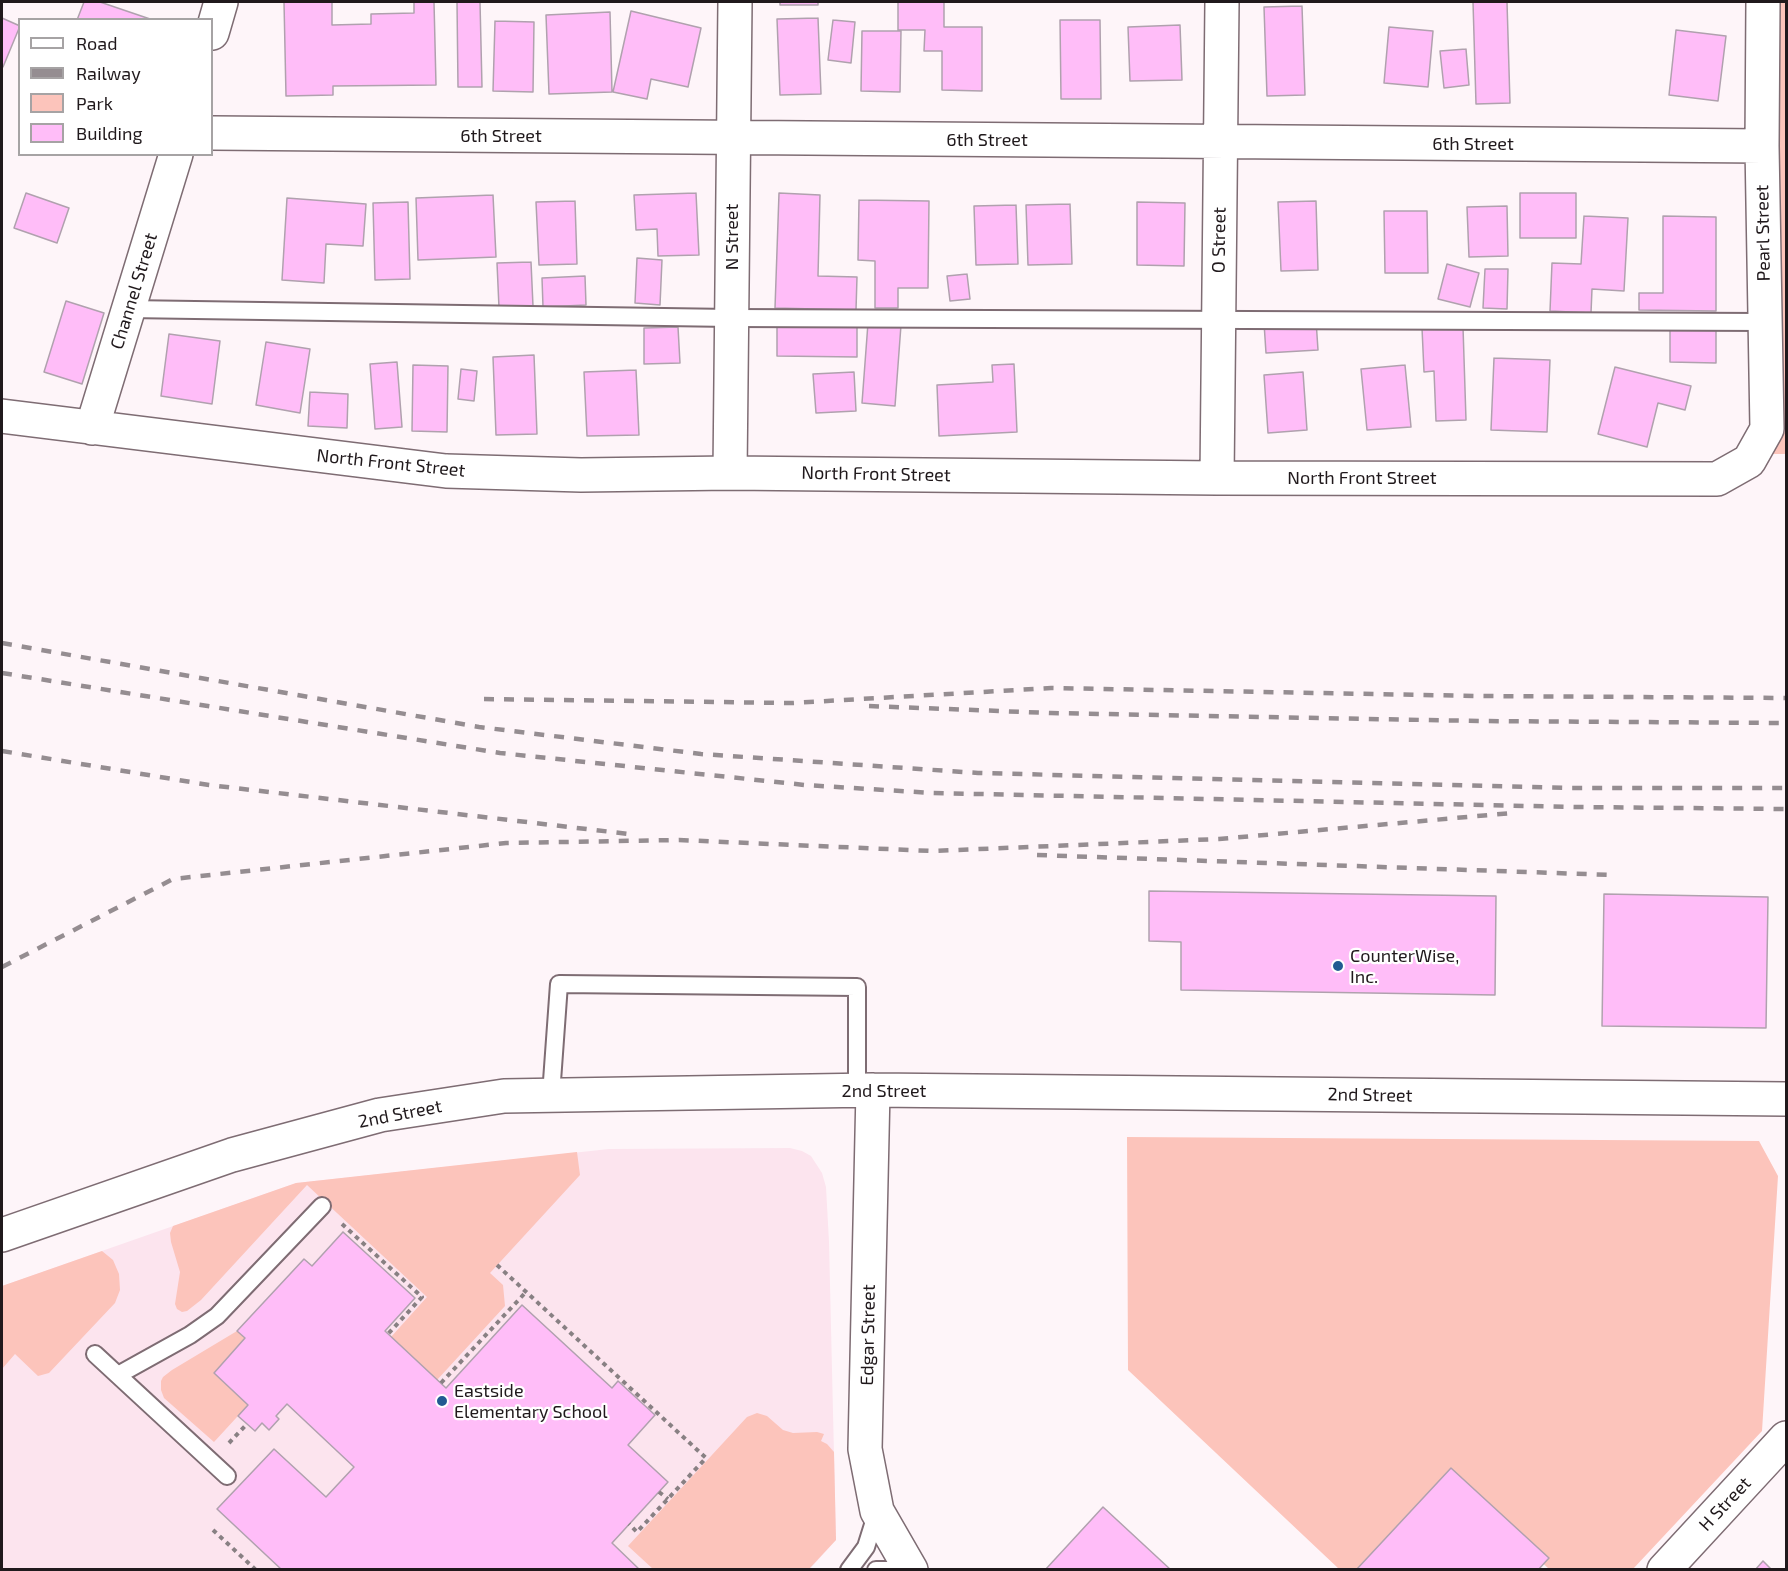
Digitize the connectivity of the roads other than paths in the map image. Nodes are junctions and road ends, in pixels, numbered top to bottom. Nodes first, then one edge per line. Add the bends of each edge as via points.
1 (220, 2) edge
2 (735, 2) edge
3 (1222, 2) edge
4 (1763, 2) edge
5 (213, 29) edge
6 (213, 134) edge
7 (733, 137) junction
8 (1220, 142) junction
9 (1762, 146) junction
10 (175, 156) edge
11 (129, 309) junction
12 (731, 318) junction
13 (1219, 321) junction
14 (1765, 322) junction
15 (2, 416) edge
16 (92, 428) junction
17 (1749, 461) joint
18 (730, 473) junction
19 (1217, 478) junction
20 (865, 1090) junction
21 (551, 1095) junction
22 (1786, 1099) edge
23 (322, 1206) road end
24 (2, 1235) edge
25 (95, 1354) dead end
26 (118, 1375) junction
27 (1786, 1438) edge
28 (226, 1476) dead end
29 (877, 1511) junction
30 (849, 1569) edge
31 (876, 1569) edge
32 (890, 1569) edge
33 (911, 1569) edge
34 (1664, 1569) edge

1 - 5 street
2 - 7 street, N Street
3 - 8 street, O Street
4 - 9 street, Pearl Street
6 - 7 street, 6th Street
7 - 8 street, 6th Street
7 - 12 street, N Street
8 - 9 street, 6th Street
8 - 13 street, O Street
9 - 14 street, Pearl Street
10 - 11 street, Channel Street
11 - 12 lane
11 - 16 street, Channel Street
12 - 13 lane
12 - 18 street, N Street
13 - 14 lane
13 - 19 street, O Street
14 - 17 street, Pearl Street via 1767,429
15 - 16 street, North Front Street
16 - 18 street, North Front Street via 446,471
17 - 19 street, North Front Street via 1717,479
18 - 19 street, North Front Street
20 - 21 street, 2nd Street
20 - 21 lane via 857,987 559,984
20 - 22 street, 2nd Street
20 - 29 street, Edgar Street via 865,1449
21 - 24 street, 2nd Street via 504,1096 380,1115 232,1155
23 - 26 lane via 217,1316
25 - 26 lane
26 - 28 lane
27 - 34 street, H Street
29 - 30 lane via 866,1547
29 - 33 street, Edgar Street
31 - 32 lane

